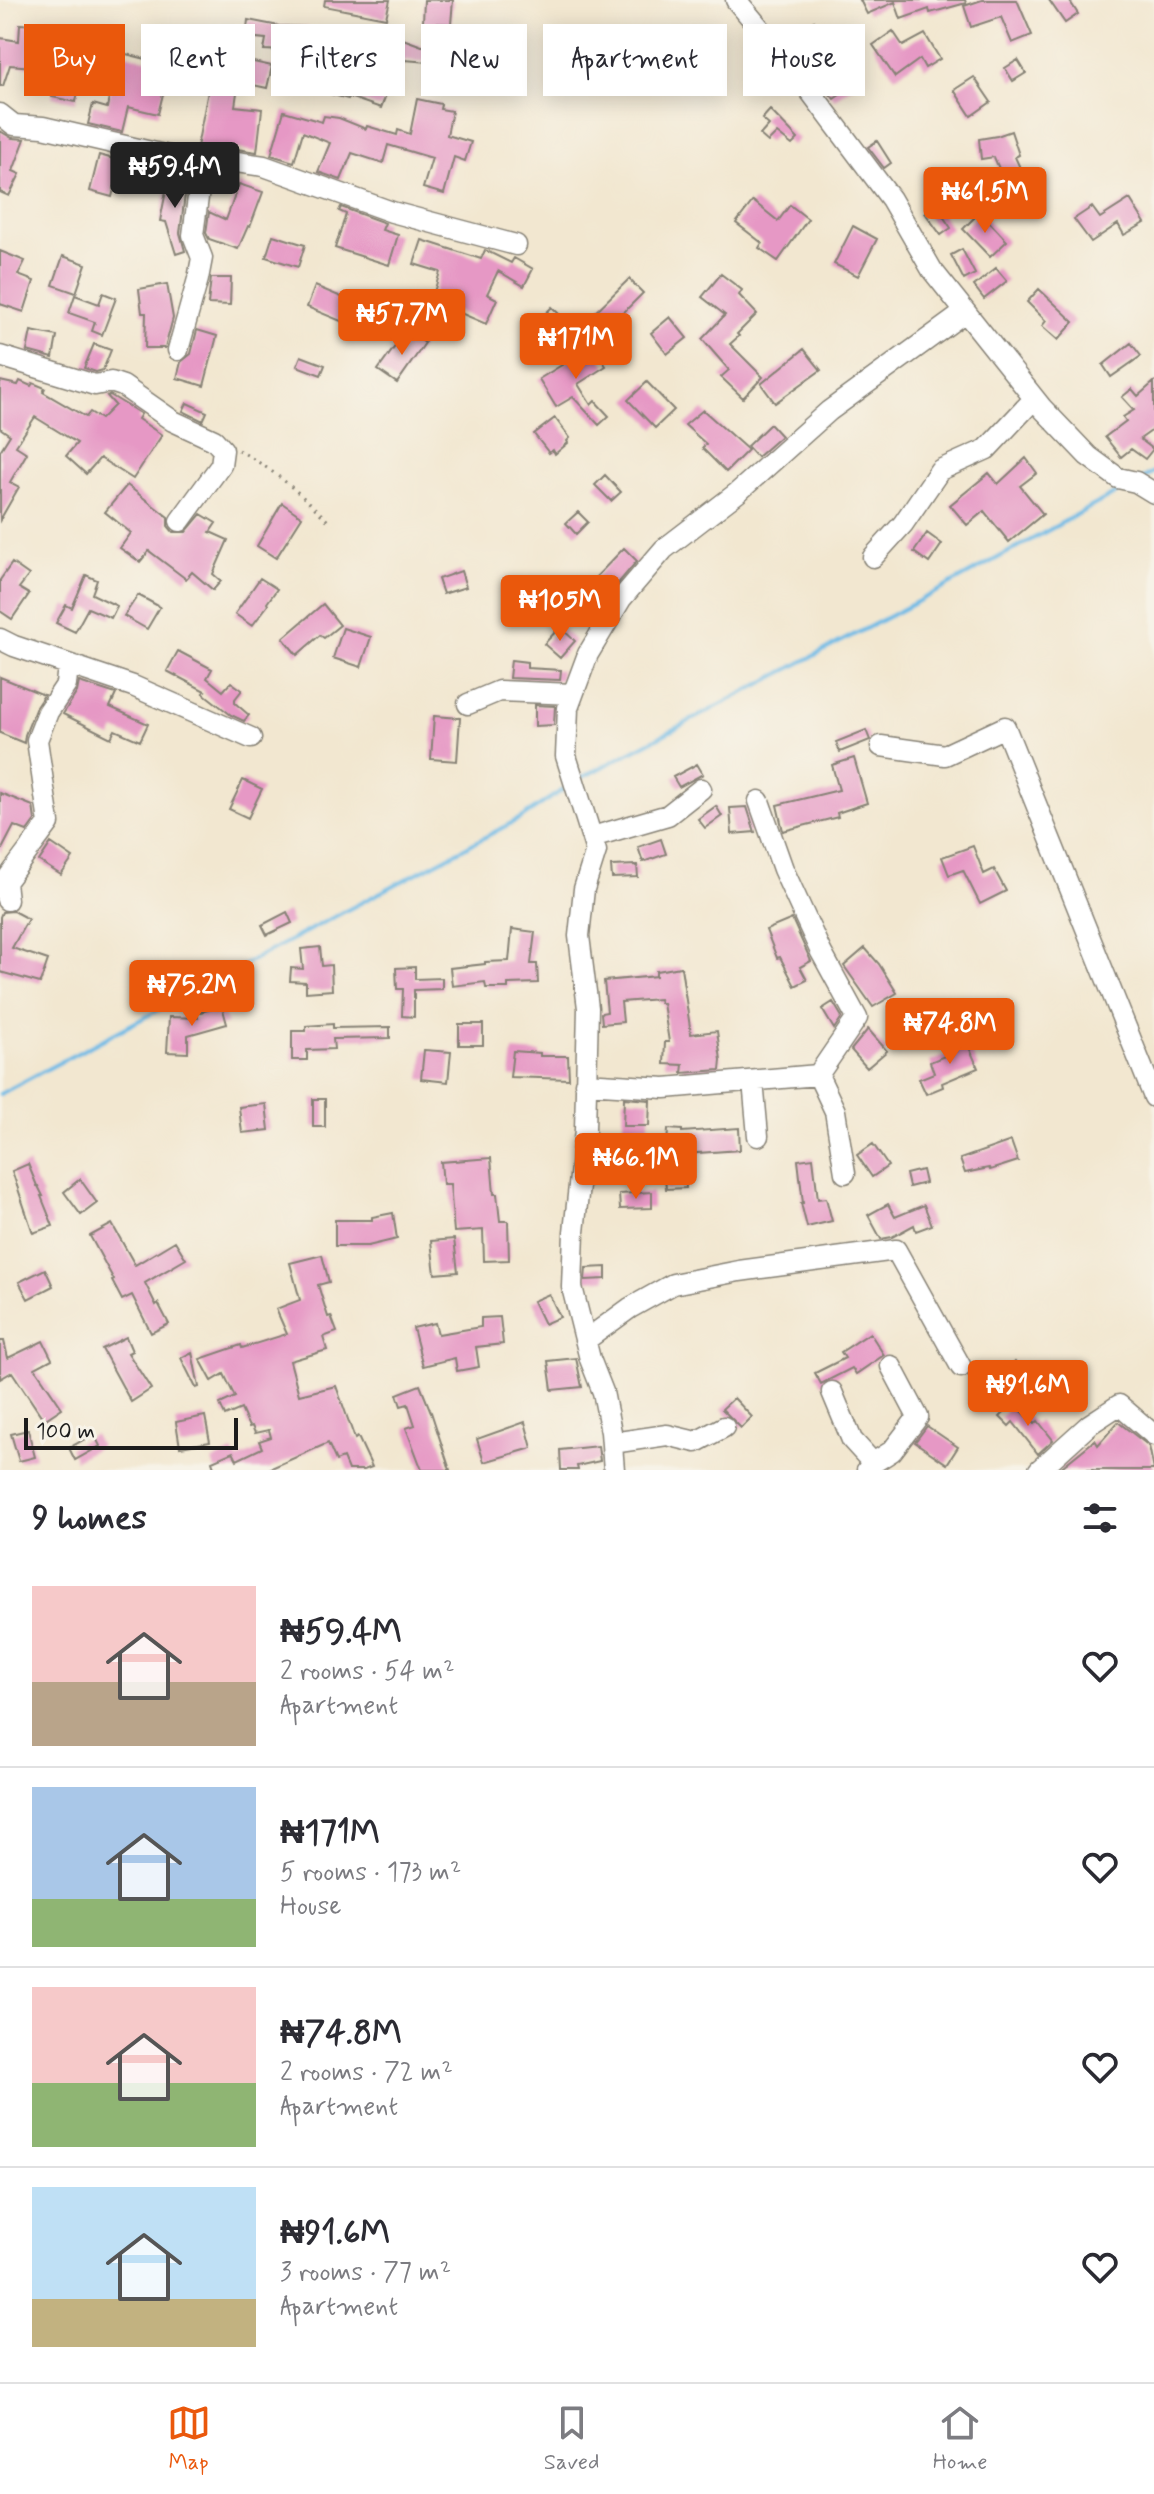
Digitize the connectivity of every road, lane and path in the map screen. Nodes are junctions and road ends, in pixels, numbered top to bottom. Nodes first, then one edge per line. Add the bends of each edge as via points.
1 (736, 0) edge
2 (0, 114) edge
3 (203, 160) junction
4 (516, 245) dead end
5 (965, 312) junction
6 (178, 350) dead end
7 (0, 356) edge
8 (1034, 399) junction
9 (223, 450) junction
10 (1154, 493) edge
11 (180, 521) dead end
12 (328, 521) dead end
13 (873, 557) dead end
14 (0, 639) edge
15 (68, 664) junction
16 (573, 694) junction
17 (468, 704) dead end
18 (251, 738) dead end
19 (881, 746) dead end
20 (701, 789) dead end
21 (759, 801) dead end
22 (592, 837) junction
23 (7, 900) dead end
24 (818, 1075) junction
25 (753, 1081) junction
26 (585, 1083) junction
27 (1154, 1097) edge
28 (758, 1136) dead end
29 (845, 1173) dead end
30 (586, 1340) junction
31 (891, 1366) dead end
32 (961, 1367) dead end
33 (832, 1392) dead end
34 (724, 1427) dead end
35 (1154, 1435) edge
36 (612, 1443) junction
37 (870, 1466) edge
38 (614, 1470) edge
39 (1039, 1470) edge

1 - 5 street via 891,199 932,270
2 - 3 street via 14,125
3 - 4 street via 264,166 392,212
3 - 6 street via 193,235 202,258
5 - 8 street
5 - 16 street via 829,411 664,549 621,599 588,654
7 - 9 street via 95,385 123,386
8 - 10 street via 1088,456 1118,478
8 - 13 street via 987,449 940,470
9 - 11 street via 221,465
9 - 12 path via 236,448 260,462
14 - 15 street
15 - 18 street
15 - 23 street via 66,685 37,740 49,823 5,882
16 - 17 street via 499,691
16 - 22 street via 566,756
19 - 27 street via 945,755 1005,727
20 - 22 street via 668,815
21 - 24 street via 783,869 857,1018
22 - 26 street via 596,851 584,889 579,936 588,1008
24 - 25 street
24 - 29 street via 835,1111
25 - 26 street via 665,1088
25 - 28 street
26 - 30 street via 572,1287
30 - 32 street via 673,1284 896,1250
30 - 36 street
31 - 37 street via 918,1417 892,1451
33 - 37 street via 852,1440
34 - 36 street via 696,1442 667,1435
35 - 39 street via 1119,1405
36 - 38 street

